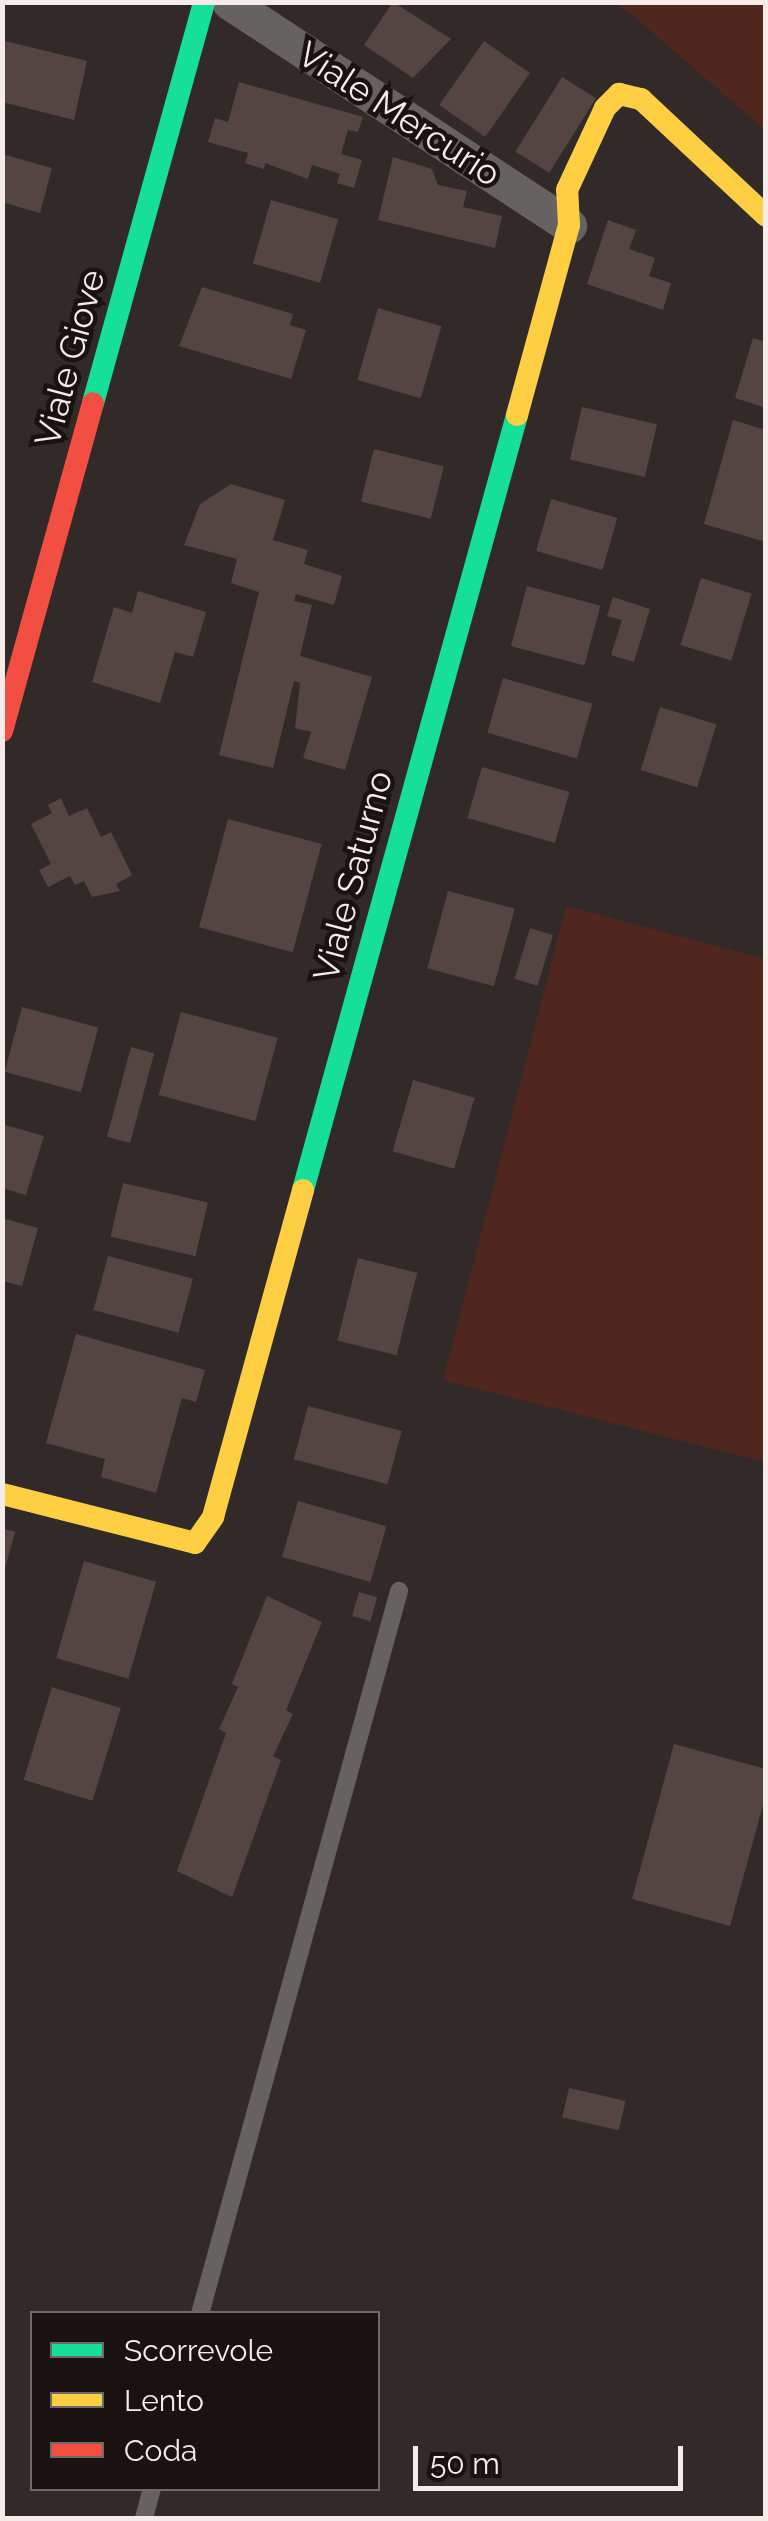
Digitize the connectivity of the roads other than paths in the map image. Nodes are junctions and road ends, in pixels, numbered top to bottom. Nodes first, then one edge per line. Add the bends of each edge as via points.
1 (204, 2) edge
2 (228, 2) edge
3 (766, 216) edge
4 (569, 224) junction
5 (2, 731) edge
6 (2, 1494) edge
7 (399, 1591) dead end
8 (201, 2311) edge
9 (151, 2491) edge
10 (144, 2518) edge

1 - 5 street, Viale Giove
2 - 4 street, Viale Mercurio
3 - 4 street, Viale Saturno via 642,99 619,94 566,190
4 - 6 street, Viale Saturno via 213,1518 196,1542
7 - 8 lane
9 - 10 lane

